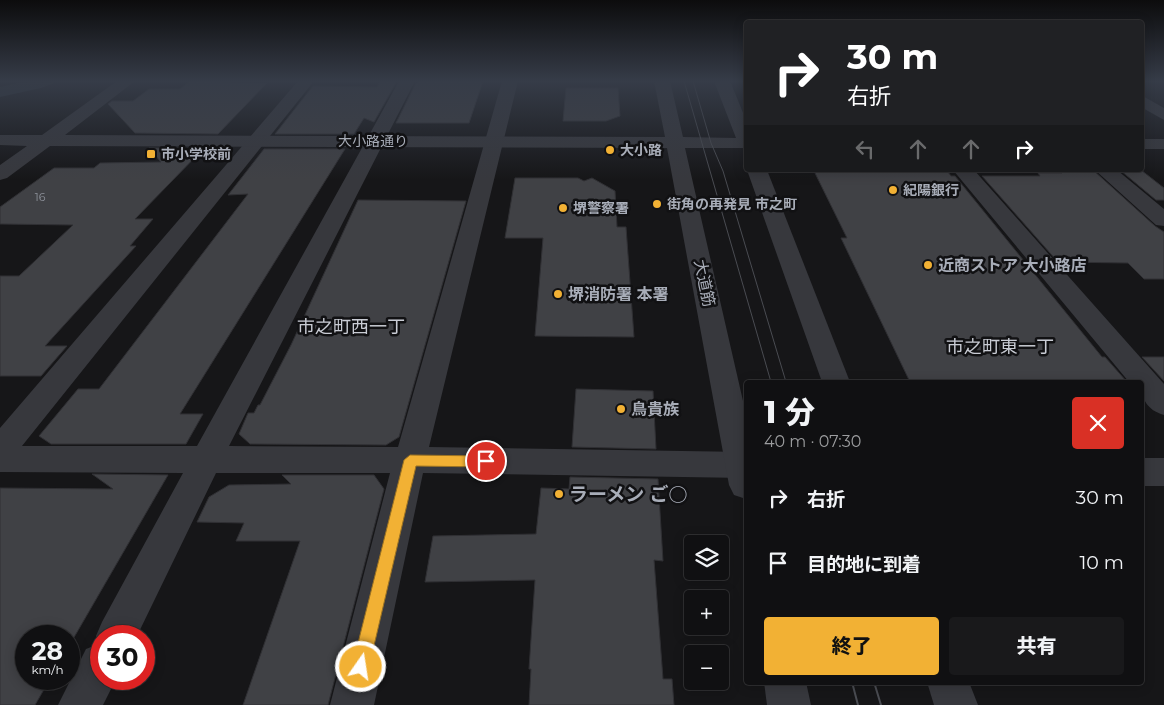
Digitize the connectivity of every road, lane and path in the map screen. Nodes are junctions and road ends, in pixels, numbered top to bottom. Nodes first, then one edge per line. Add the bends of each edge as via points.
1 (81, 114) edge
2 (279, 114) edge
3 (390, 114) edge
4 (502, 114) edge
5 (669, 114) edge
6 (735, 114) edge
7 (744, 137) edge
8 (0, 140) edge
9 (45, 140) junction
10 (257, 140) junction
11 (376, 141) junction
12 (495, 142) junction
13 (675, 142) junction
14 (744, 142) edge
15 (1144, 144) edge
16 (1164, 144) edge
17 (758, 172) edge
18 (965, 172) edge
19 (1107, 172) edge
20 (0, 174) edge
21 (1164, 220) edge
22 (835, 380) edge
23 (1143, 380) edge
24 (1144, 381) edge
25 (1164, 404) edge
26 (0, 450) edge
27 (0, 458) edge
28 (206, 460) junction
29 (410, 460) junction
30 (744, 467) edge
31 (744, 472) edge
32 (1144, 472) edge
33 (1164, 472) edge
34 (122, 625) edge
35 (90, 685) edge
36 (786, 685) edge
37 (949, 685) edge
38 (80, 705) edge
39 (352, 705) edge
40 (789, 705) edge
41 (956, 705) edge

1 - 9 street
2 - 10 street
3 - 11 street
4 - 12 street
5 - 13 street, 大道筋
6 - 7 street
8 - 9 street, 大小路通り
9 - 10 street, 大小路通り
9 - 20 street
10 - 11 street, 大小路通り
10 - 26 street
11 - 12 street, 大小路通り
11 - 28 street
12 - 13 street, 大小路通り
12 - 29 street
13 - 14 street, 大小路通り
13 - 30 street, 大道筋
15 - 16 street
17 - 22 street
18 - 23 street
19 - 21 street
24 - 25 street
27 - 28 street
28 - 29 street
28 - 34 street
29 - 31 street
29 - 39 street
32 - 33 street
35 - 38 street
36 - 40 street
37 - 41 street

